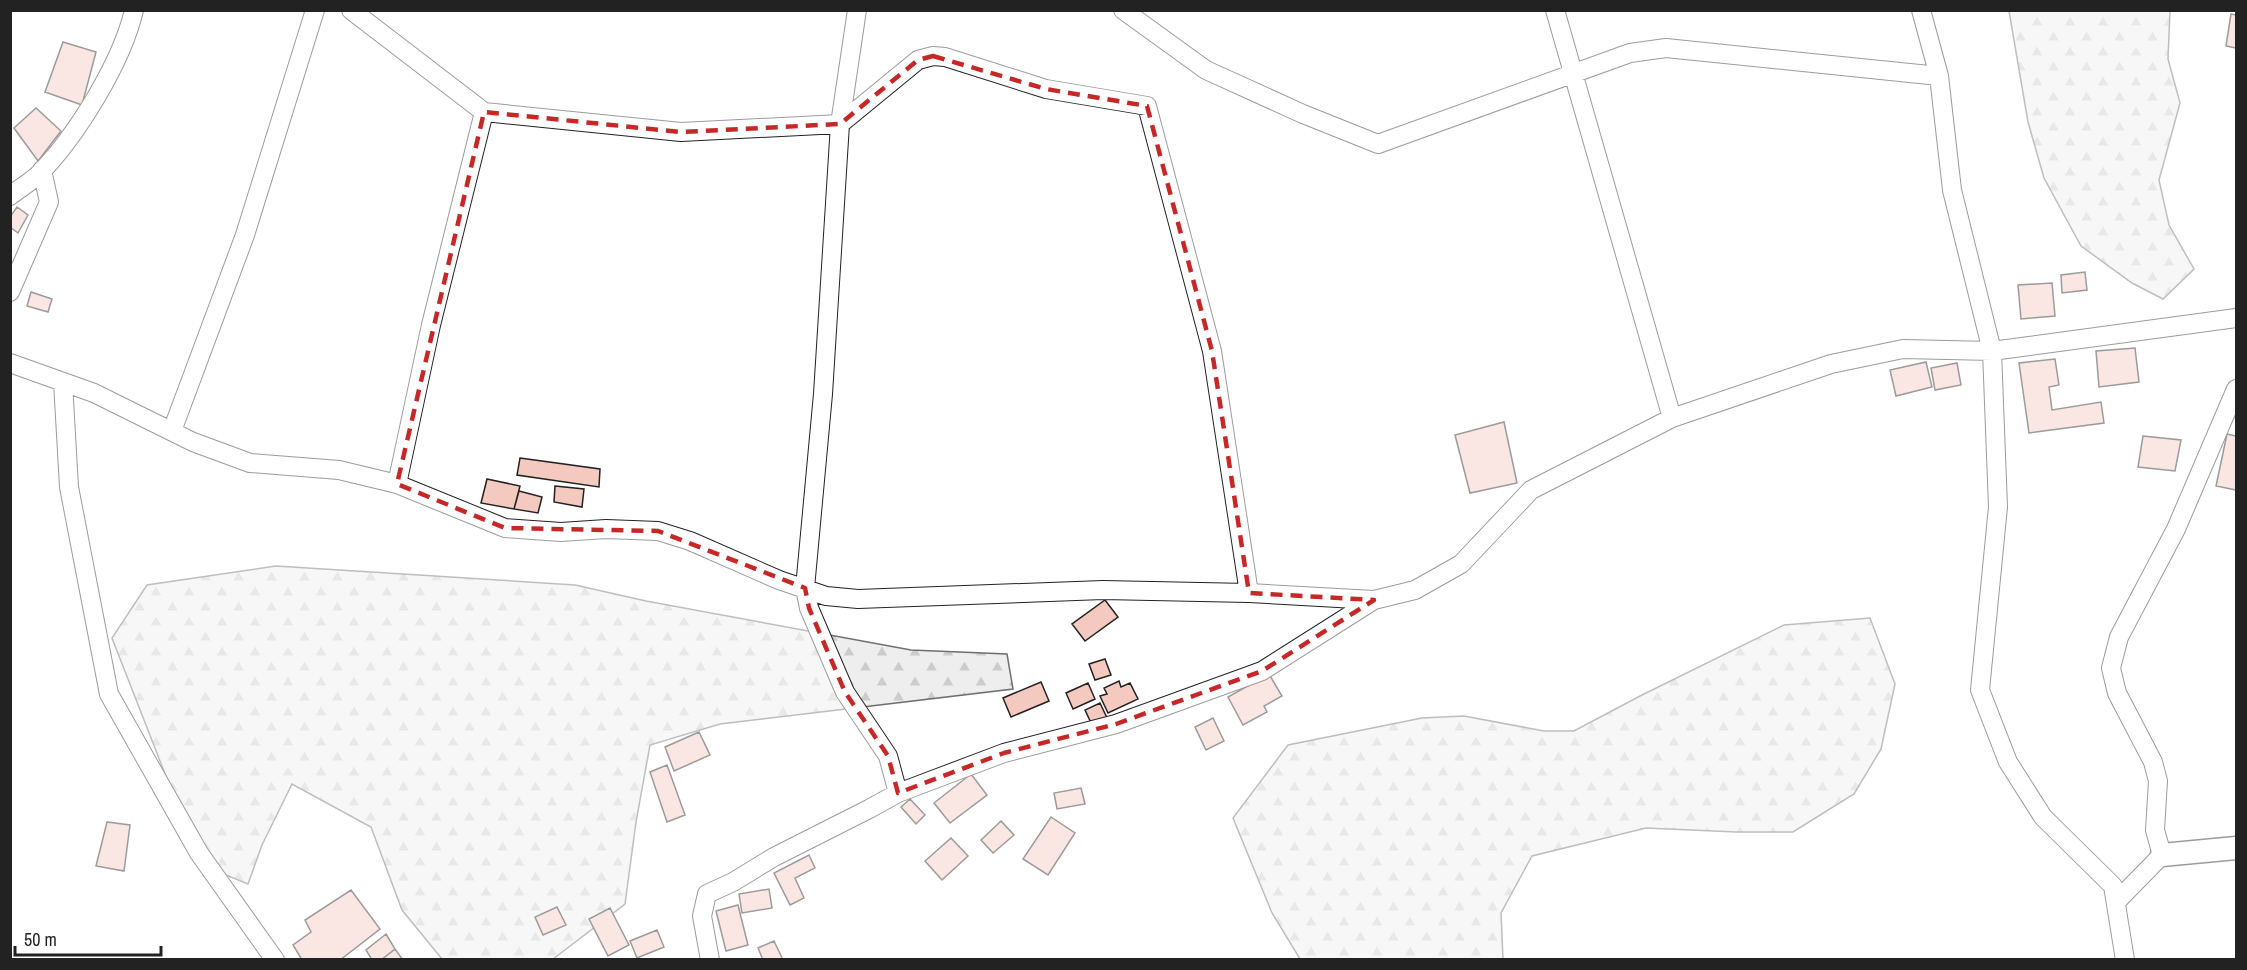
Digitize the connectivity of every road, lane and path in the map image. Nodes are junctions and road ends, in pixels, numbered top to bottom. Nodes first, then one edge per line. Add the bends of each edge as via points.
1 (134, 10) edge
2 (315, 10) edge
3 (351, 10) edge
4 (858, 10) edge
5 (1123, 10) edge
6 (1555, 10) edge
7 (1921, 10) edge
8 (1572, 73) junction
9 (1939, 76) junction
10 (484, 112) junction
11 (840, 124) junction
12 (42, 170) junction
13 (10, 196) edge
14 (10, 292) edge
15 (2236, 318) edge
16 (1992, 351) junction
17 (10, 363) edge
18 (63, 382) junction
19 (2236, 388) edge
20 (1672, 418) junction
21 (171, 431) junction
22 (397, 484) junction
23 (805, 588) junction
24 (1249, 593) junction
25 (1374, 600) junction
26 (898, 793) junction
27 (2236, 848) edge
28 (2162, 855) junction
29 (2117, 901) junction
30 (275, 960) edge
31 (710, 960) edge
32 (2125, 960) edge

1 - 12 street via 107,79 82,121
2 - 21 street via 245,235
3 - 10 street
4 - 11 street
5 - 8 street via 1206,70 1378,144
6 - 8 street
7 - 9 street
8 - 9 street via 1630,53 1666,48
8 - 20 street
9 - 16 street via 1952,190
10 - 11 street via 681,132
10 - 22 street via 431,325
11 - 23 street via 823,394
11 - 24 street via 918,60 933,56 1046,89 1147,106 1212,351
12 - 13 street
12 - 14 street via 49,202
15 - 16 street
16 - 20 street via 1903,349 1831,364
16 - 29 street via 1998,507 1980,690 2008,762 2043,817 2113,886
17 - 18 street
18 - 21 street
18 - 30 street via 69,487 109,694 199,853
19 - 28 street via 2176,529 2119,638 2111,668 2117,693 2153,762 2158,781 2155,830
20 - 25 street via 1531,490 1461,564 1415,590
21 - 22 street via 250,463 339,470
22 - 23 street via 505,528 658,531
23 - 24 street via 826,596 858,600 1103,590
23 - 26 street via 808,608 845,692 888,756
24 - 25 street
25 - 26 street via 1262,671 1116,724 1004,753
26 - 31 street via 707,894 702,916
27 - 28 street
28 - 29 street
29 - 32 street

